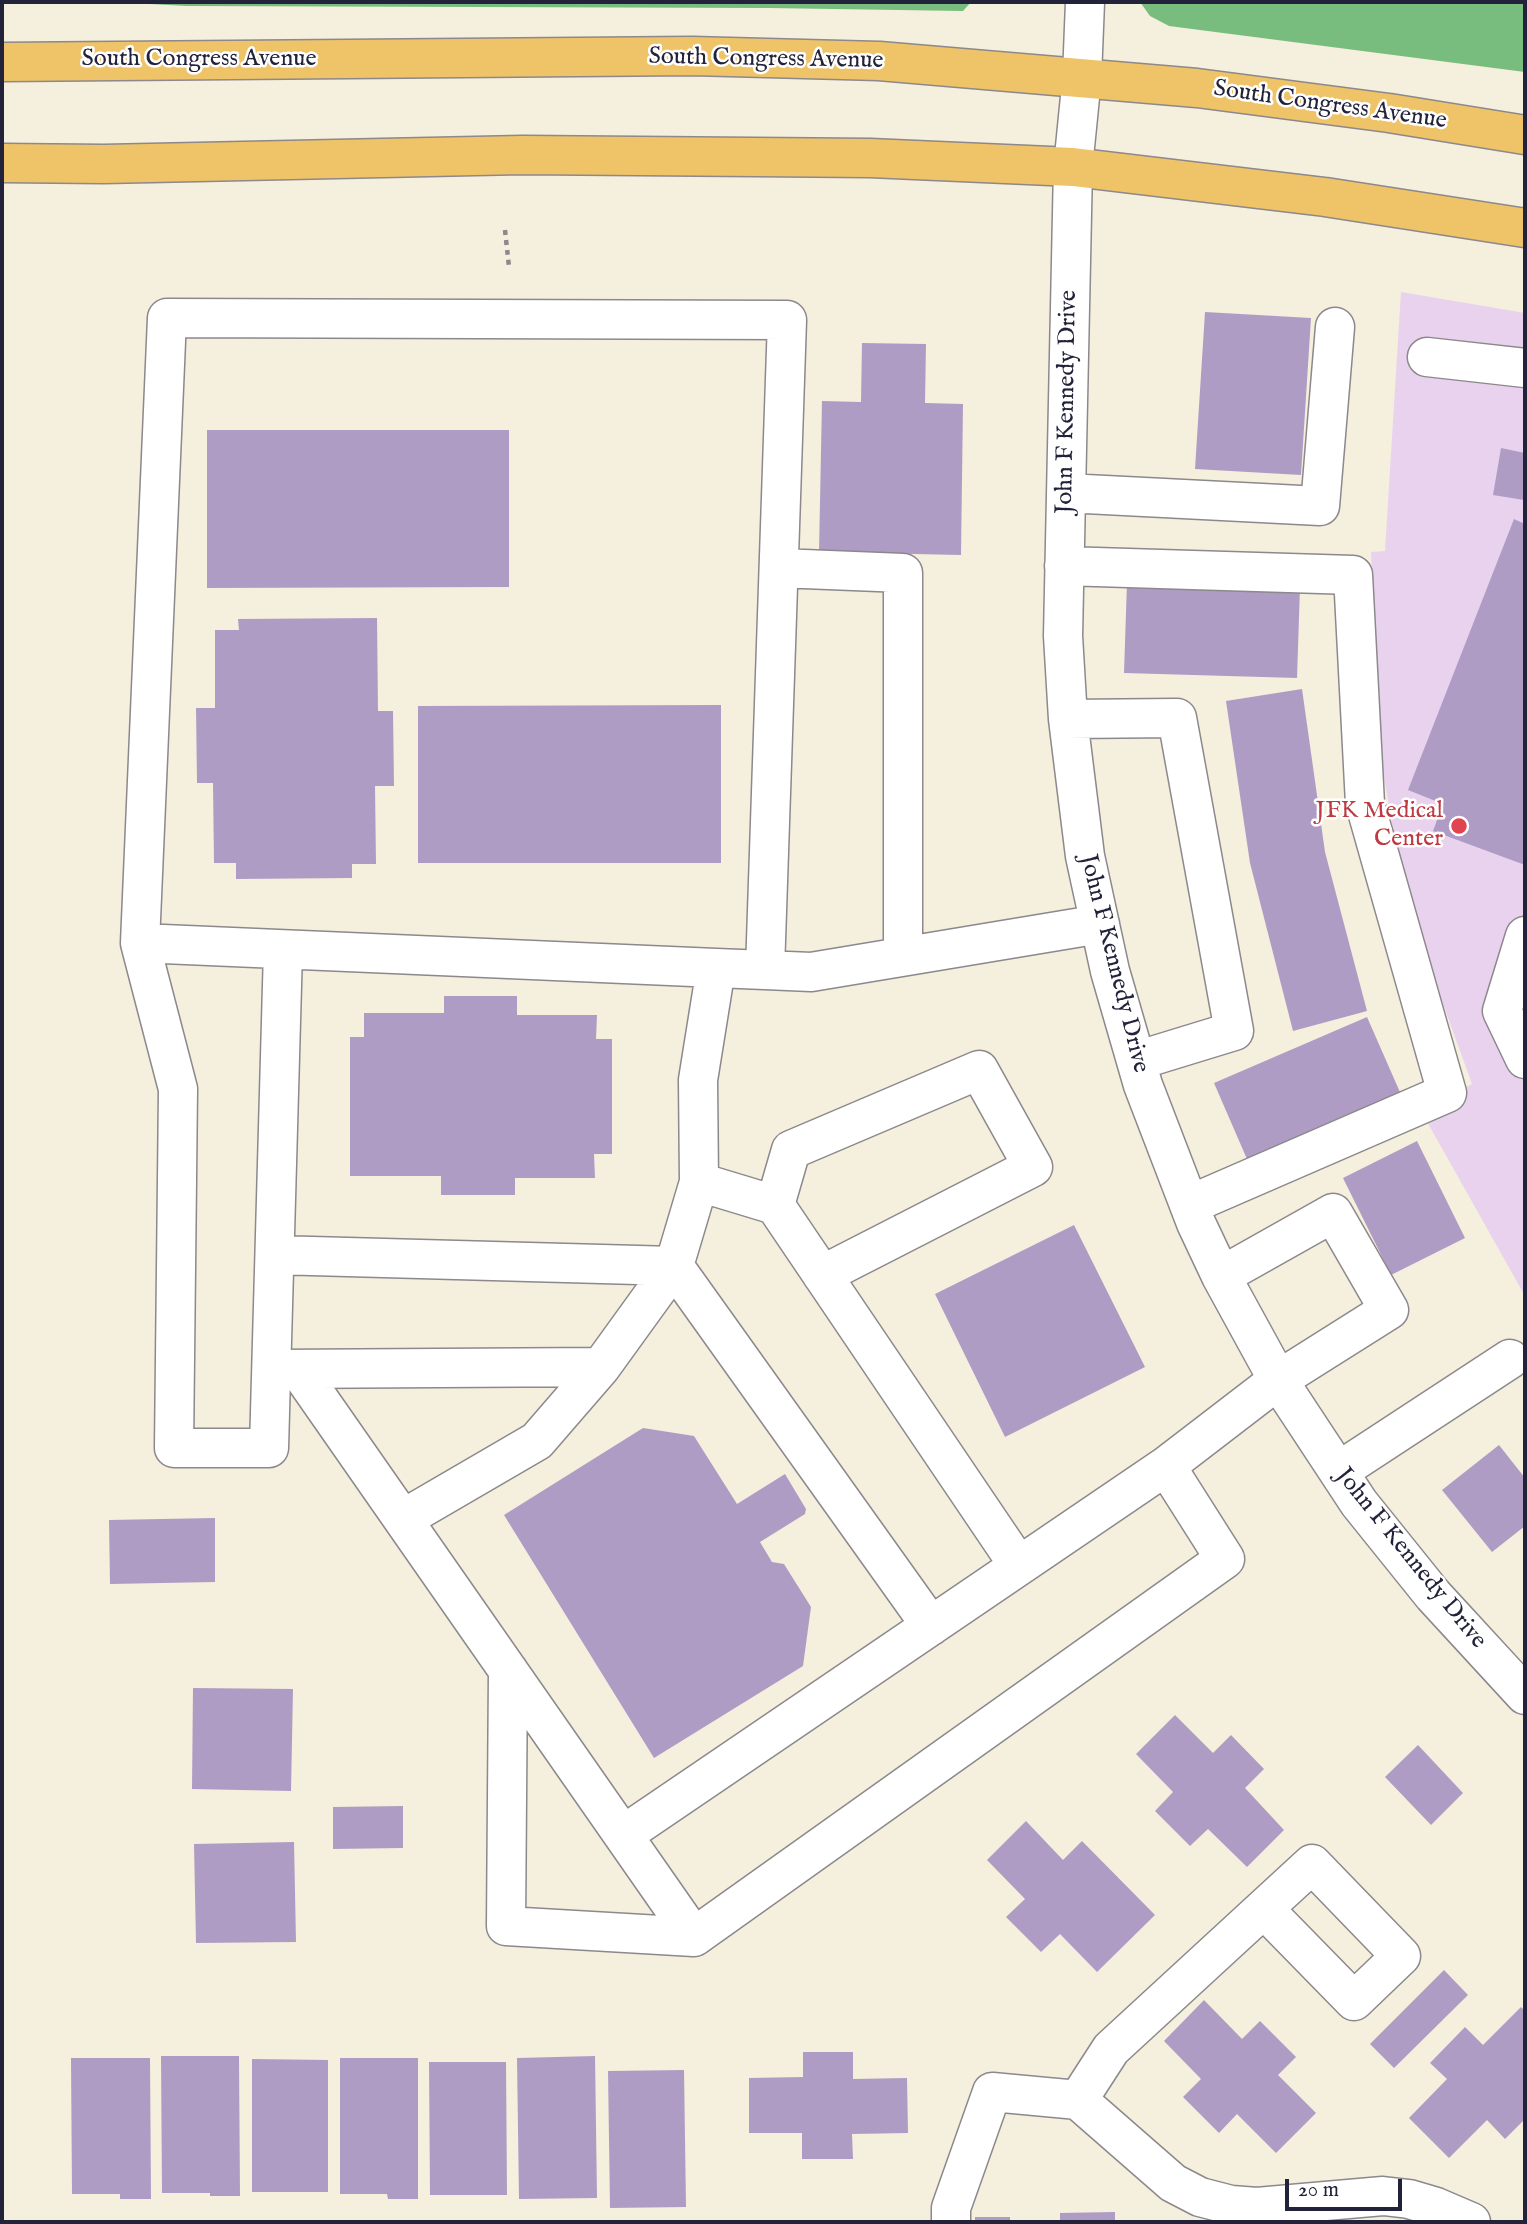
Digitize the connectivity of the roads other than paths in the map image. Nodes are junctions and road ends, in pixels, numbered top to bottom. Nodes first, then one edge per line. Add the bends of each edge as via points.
1 (1085, 2) edge
2 (2, 62) edge
3 (1082, 77) junction
4 (1525, 135) edge
5 (2, 163) edge
6 (1073, 167) junction
7 (1525, 228) edge
8 (1335, 327) dead end
9 (1427, 357) dead end
10 (1525, 368) edge
11 (1066, 493) junction
12 (1064, 566) junction
13 (779, 568) junction
14 (1068, 719) junction
15 (1100, 924) junction
16 (1525, 936) edge
17 (140, 943) junction
18 (283, 950) junction
19 (903, 957) junction
20 (716, 968) junction
21 (765, 970) junction
22 (1525, 1059) edge
23 (1136, 1062) junction
24 (699, 1182) junction
25 (775, 1205) junction
26 (1189, 1205) junction
27 (275, 1255) junction
28 (674, 1266) junction
29 (822, 1275) junction
30 (1222, 1276) junction
31 (1510, 1359) dead end
32 (601, 1367) junction
33 (285, 1369) junction
34 (1278, 1380) junction
35 (1166, 1466) junction
36 (1339, 1471) junction
37 (403, 1519) junction
38 (1019, 1566) junction
39 (931, 1626) junction
40 (508, 1670) junction
41 (1521, 1683) edge
42 (623, 1835) junction
43 (1264, 1909) dead end
44 (694, 1937) junction
45 (1078, 2100) junction
46 (1231, 2214) edge
47 (951, 2222) edge
48 (1471, 2222) edge

1 - 3 street, John F Kennedy Drive
2 - 3 main road, South Congress Avenue via 692,56 879,61
3 - 4 main road, South Congress Avenue via 1210,89
3 - 6 street, John F Kennedy Drive
5 - 6 main road via 536,155 870,158
6 - 7 main road via 1325,197
6 - 11 street, John F Kennedy Drive
8 - 11 street via 1320,506
9 - 10 street
11 - 12 street, John F Kennedy Drive
12 - 14 street, John F Kennedy Drive
12 - 26 street via 1353,575 1365,804 1447,1093
13 - 17 street via 787,320 167,318
13 - 19 street via 903,573
13 - 21 street
14 - 15 street, John F Kennedy Drive via 1085,856
14 - 23 street via 1177,718 1234,1031
15 - 19 street
15 - 23 street, John F Kennedy Drive
16 - 22 street via 1502,1011
17 - 18 street
17 - 33 street via 177,1089 174,1448 269,1448
18 - 20 street
18 - 27 street
19 - 21 street via 811,972
20 - 21 street
20 - 24 street via 698,1080
23 - 26 street, John F Kennedy Drive
24 - 25 street
24 - 28 street
25 - 29 street
25 - 29 street via 792,1150 979,1070 1033,1167
26 - 30 street, John F Kennedy Drive
27 - 28 street
27 - 33 street
28 - 32 street
28 - 39 street
29 - 38 street
30 - 34 street, John F Kennedy Drive
30 - 34 street via 1334,1213 1389,1310
31 - 36 street
32 - 33 street
32 - 37 street via 537,1440
33 - 37 street
34 - 35 street
34 - 36 street, John F Kennedy Drive
35 - 38 street
35 - 44 street via 1225,1559
36 - 41 street, John F Kennedy Drive via 1433,1595
37 - 40 street
38 - 39 street
39 - 42 street
40 - 42 street
40 - 44 street via 506,1926
42 - 44 street
43 - 45 street via 1111,2049
45 - 46 street via 1173,2183
45 - 47 street via 992,2092 951,2208
46 - 48 street via 1257,2207 1383,2196 1409,2199

